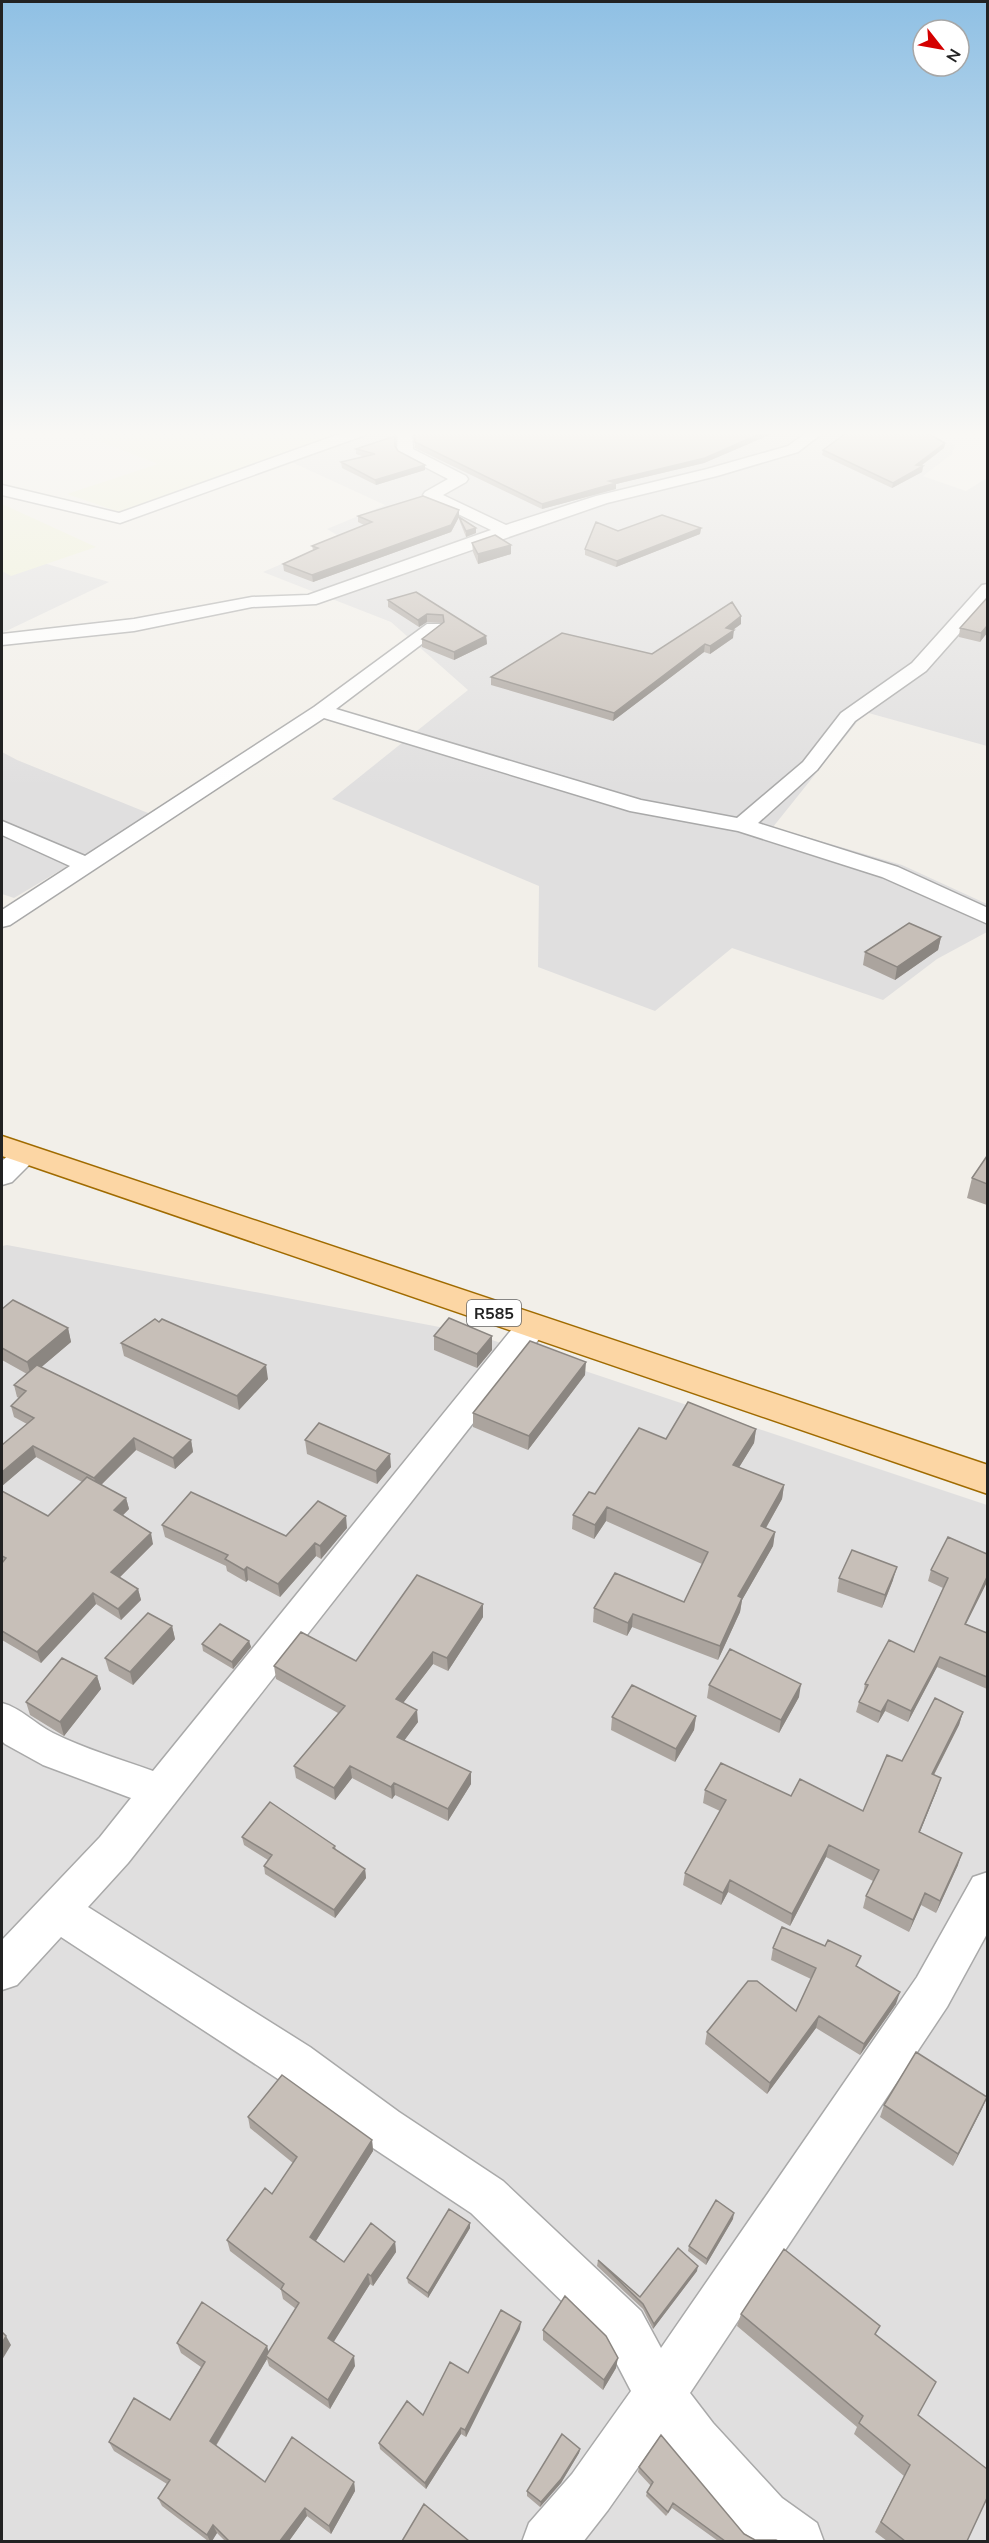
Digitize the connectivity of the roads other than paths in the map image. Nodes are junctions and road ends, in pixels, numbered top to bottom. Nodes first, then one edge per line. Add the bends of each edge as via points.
1 (450, 551) edge
2 (987, 589) edge
3 (434, 628) edge
4 (2, 640) edge
5 (321, 711) junction
6 (742, 825) junction
7 (2, 827) edge
8 (87, 865) junction
9 (987, 917) edge
10 (2, 920) edge
11 (9, 1159) edge
12 (532, 1326) junction
13 (987, 1480) edge
14 (2, 1719) edge
15 (161, 1791) junction
16 (987, 1891) edge
17 (57, 1911) junction
18 (2, 1970) edge
19 (660, 2394) junction
20 (548, 2541) edge
21 (798, 2541) edge

1 - 4 street via 310,600 252,602 134,625
2 - 6 street via 919,666 848,717 810,766
3 - 5 street
5 - 6 street via 638,806
5 - 8 street
6 - 9 street via 890,872
7 - 8 street
8 - 10 street
11 - 12 main road, R585
12 - 13 main road, R585
12 - 15 street
14 - 15 street via 17,1732 59,1754
15 - 17 street via 114,1850
16 - 19 street via 932,1992
17 - 18 street
17 - 19 street via 294,2063 487,2197 624,2328
19 - 20 street via 590,2492
19 - 21 street via 695,2441 762,2517

